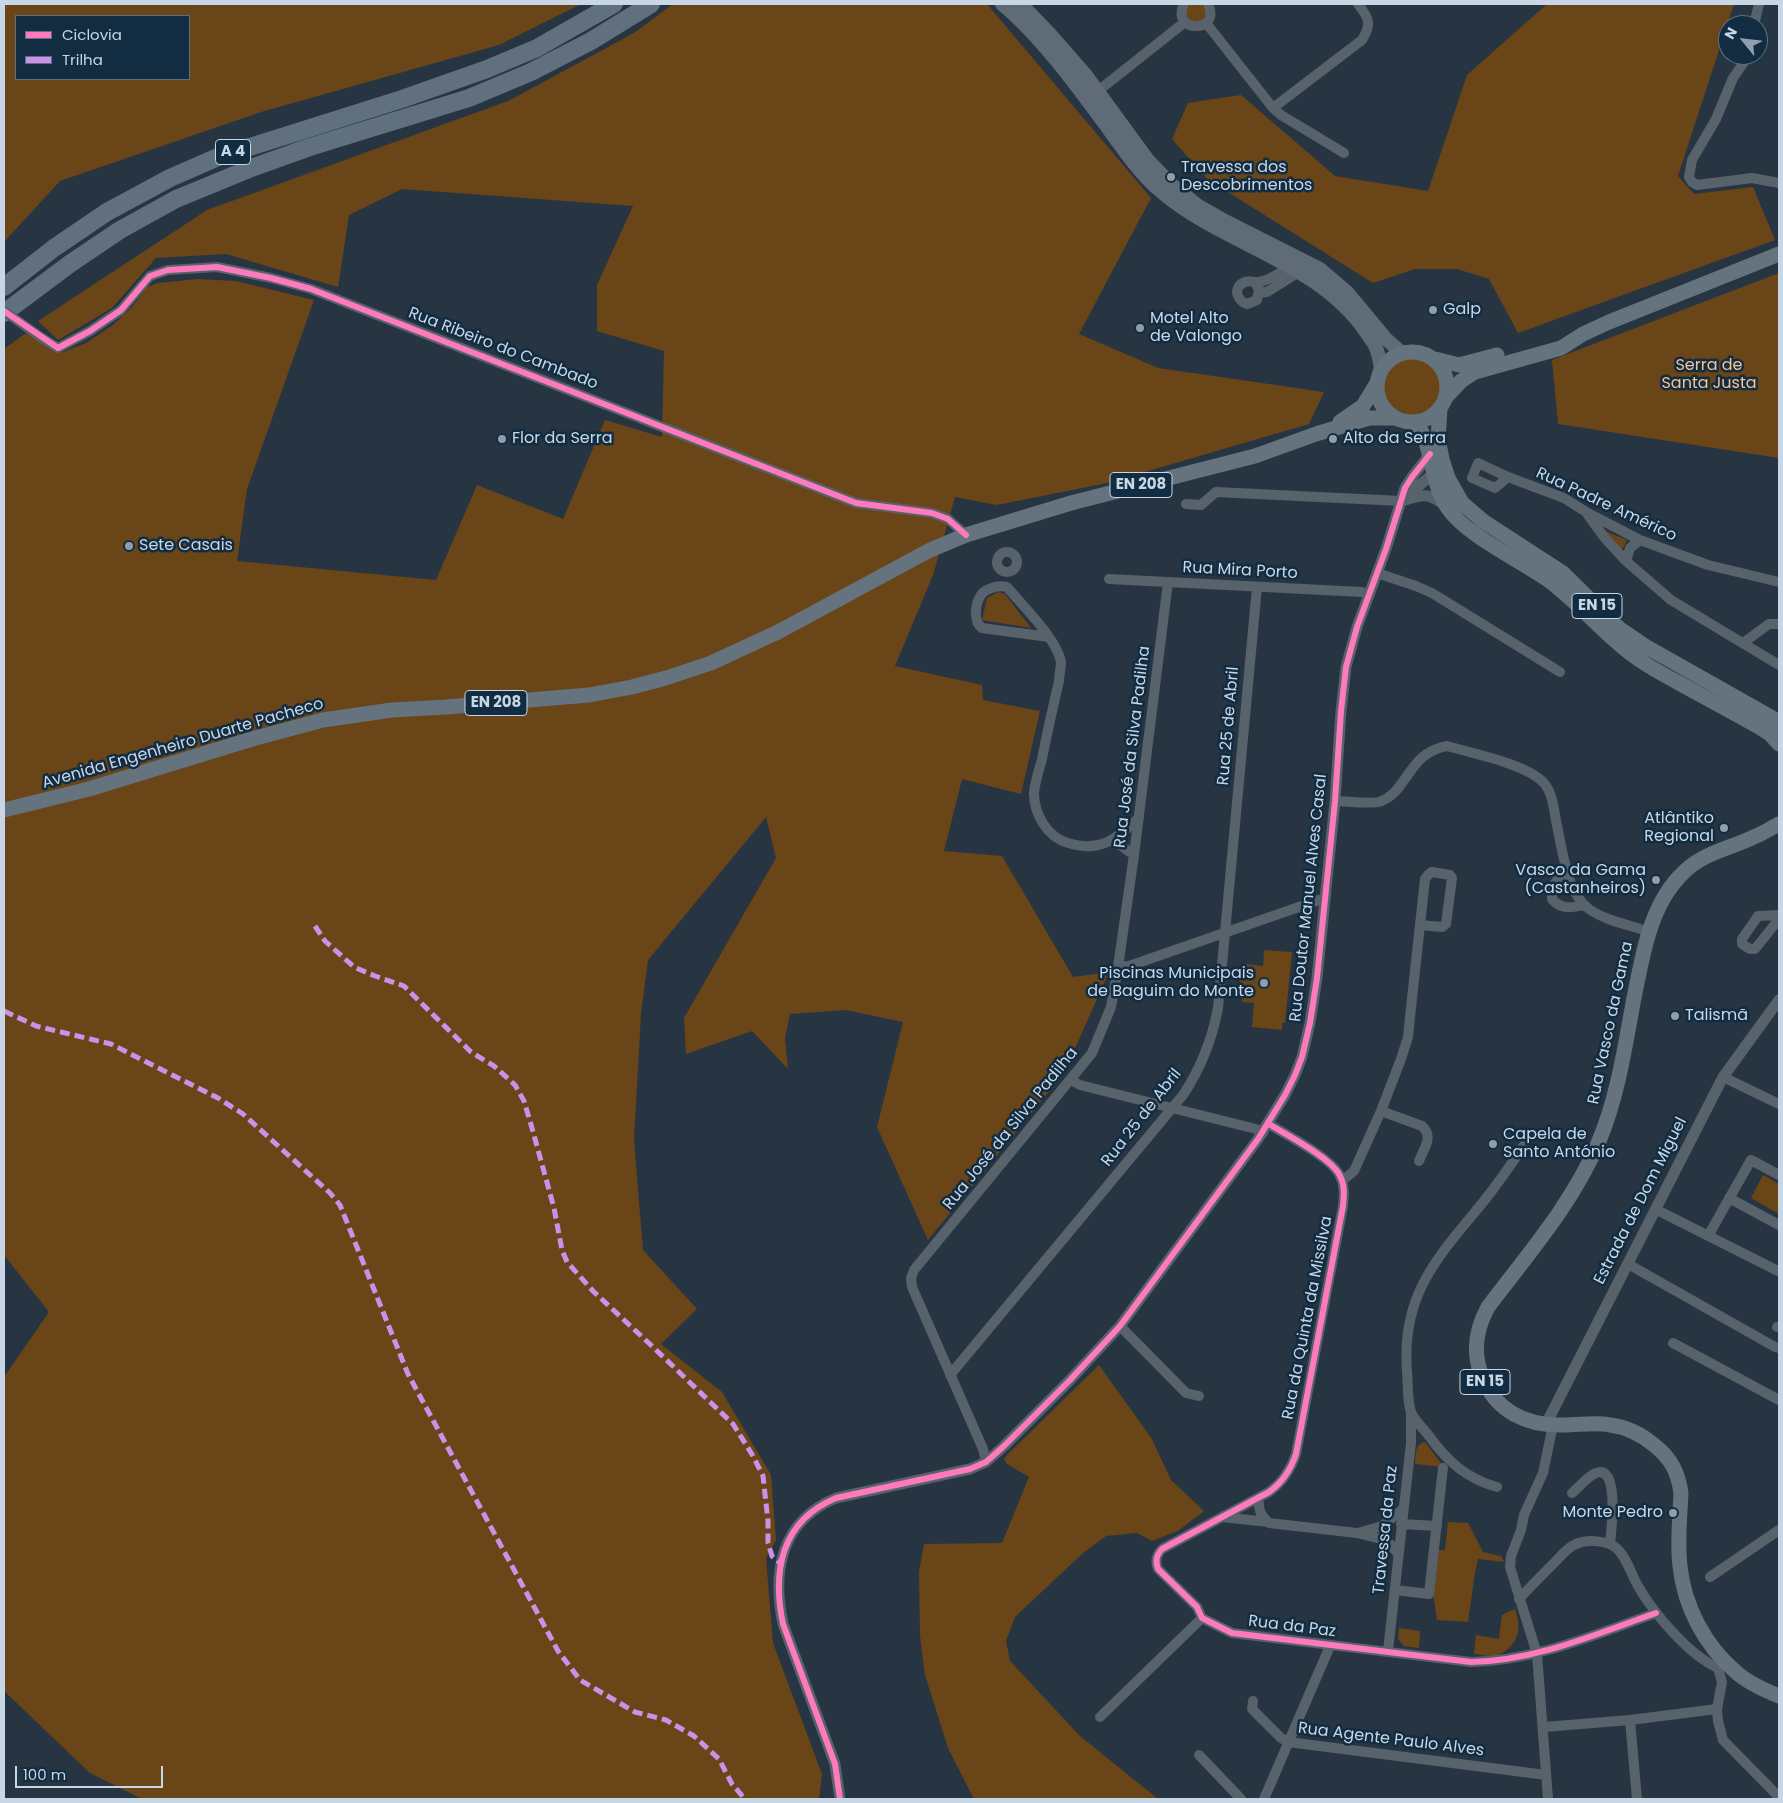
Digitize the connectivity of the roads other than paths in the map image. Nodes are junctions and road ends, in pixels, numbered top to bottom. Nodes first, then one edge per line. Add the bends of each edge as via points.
1 (614, 4) edge
2 (651, 4) edge
3 (1002, 4) edge
4 (1020, 4) edge
5 (1184, 4) edge
6 (1208, 4) edge
7 (1358, 4) edge
8 (1185, 22) junction
9 (1206, 23) junction
10 (1742, 65) edge
11 (1077, 88) junction
12 (1098, 91) junction
13 (1273, 108) junction
14 (1094, 109) junction
15 (1344, 153) dead end
16 (1779, 183) edge
17 (1779, 254) edge
18 (1273, 257) junction
19 (1299, 264) junction
20 (1276, 275) junction
21 (1255, 283) junction
22 (4, 287) edge
23 (1260, 293) junction
24 (4, 312) edge
25 (1583, 334) junction
26 (1402, 353) junction
27 (1435, 359) junction
28 (1379, 376) junction
29 (1443, 403) junction
30 (1396, 418) junction
31 (1416, 422) junction
32 (1316, 434) junction
33 (1436, 456) junction
34 (1419, 469) junction
35 (1434, 473) junction
36 (1508, 477) dead end
37 (1401, 501) junction
38 (1186, 504) dead end
39 (1446, 506) junction
40 (1586, 512) junction
41 (1473, 513) junction
42 (966, 535) junction
43 (1640, 540) junction
44 (1626, 562) junction
45 (1008, 572) dead end
46 (1377, 573) junction
47 (1109, 579) dead end
48 (1168, 582) junction
49 (1779, 582) edge
50 (1006, 586) junction
51 (1257, 587) junction
52 (1370, 594) junction
53 (1779, 624) edge
54 (1050, 637) junction
55 (1743, 643) junction
56 (1779, 666) edge
57 (1560, 672) dead end
58 (1779, 724) edge
59 (1779, 744) edge
60 (1335, 801) junction
61 (4, 810) edge
62 (1779, 815) edge
63 (1139, 818) junction
64 (1774, 827) edge
65 (1111, 841) junction
66 (1134, 855) junction
67 (1566, 866) junction
68 (1325, 899) junction
69 (1584, 905) junction
70 (1779, 915) edge
71 (1779, 919) edge
72 (1420, 925) junction
73 (1649, 932) junction
74 (1224, 933) junction
75 (1118, 968) junction
76 (1778, 1005) edge
77 (1723, 1077) junction
78 (1071, 1080) junction
79 (1779, 1104) edge
80 (1171, 1108) junction
81 (1382, 1111) junction
82 (1266, 1128) junction
83 (1526, 1142) dead end
84 (1419, 1160) dead end
85 (1779, 1175) edge
86 (1342, 1181) junction
87 (1729, 1198) junction
88 (1655, 1209) junction
89 (1779, 1224) edge
90 (1708, 1236) junction
91 (1628, 1264) junction
92 (1778, 1271) dead end
93 (1120, 1326) junction
94 (1672, 1343) dead end
95 (1777, 1347) edge
96 (1779, 1357) edge
97 (950, 1375) junction
98 (1198, 1396) dead end
99 (1779, 1400) edge
100 (1411, 1413) junction
101 (1549, 1425) junction
102 (986, 1462) junction
103 (1443, 1468) dead end
104 (1497, 1487) dead end
105 (1572, 1493) dead end
106 (1259, 1498) junction
107 (1402, 1510) junction
108 (1222, 1517) junction
109 (1269, 1522) junction
110 (1401, 1524) junction
111 (1437, 1526) junction
112 (1779, 1530) edge
113 (1357, 1533) junction
114 (1610, 1544) junction
115 (1398, 1554) junction
116 (1710, 1577) dead end
117 (1395, 1590) junction
118 (1519, 1598) junction
119 (1656, 1613) junction
120 (1202, 1618) junction
121 (1330, 1646) junction
122 (1388, 1651) junction
123 (1537, 1654) junction
124 (1721, 1664) junction
125 (1779, 1696) edge
126 (1253, 1701) dead end
127 (1718, 1709) junction
128 (1100, 1717) dead end
129 (1630, 1720) junction
130 (1544, 1727) junction
131 (1288, 1742) junction
132 (1199, 1756) dead end
133 (1546, 1775) junction
134 (1779, 1796) edge
135 (840, 1799) edge
136 (1241, 1799) edge
137 (1264, 1799) edge
138 (1548, 1799) edge
139 (1637, 1799) edge

1 - 22 highway, A 4 via 537,48 487,69 218,157 170,178 107,212
2 - 24 highway, A 4 via 532,72 478,94 310,147 176,199 120,230
3 - 11 main road via 1041,43
4 - 12 main road
5 - 8 street via 1181,13
6 - 9 street via 1210,15
7 - 13 street via 1369,23 1362,40
8 - 9 street via 1192,26
8 - 12 street
9 - 13 street
10 - 16 street via 1692,160 1689,177 1697,185 1752,178
11 - 12 street
11 - 14 main road
12 - 14 street
12 - 19 main road via 1147,159 1171,184 1197,205
13 - 15 street
14 - 18 main road via 1137,167 1163,194 1191,213
17 - 25 main road
18 - 19 main road
18 - 20 street
19 - 20 street
19 - 23 street via 1267,292
19 - 26 main road via 1320,269 1347,292 1386,340
19 - 28 main road via 1355,316 1377,348
20 - 21 street
21 - 23 street
21 - 23 street via 1241,284 1237,290 1238,298 1250,304
24 - 42 street, Rua Ribeiro do Cambado, bridge via 58,348 121,310 150,276 168,270 217,267 271,278 312,289 856,503 932,513 948,519
25 - 27 main road via 1459,365
25 - 29 main road via 1561,348 1475,372 1461,381
26 - 27 main road via 1423,352
26 - 28 main road via 1390,359
27 - 29 main road via 1446,376 1448,390
28 - 30 main road via 1377,390 1381,403
28 - 32 main road, EN 208 via 1363,406
29 - 31 main road via 1429,418
29 - 33 main road, EN 15
30 - 31 main road
30 - 32 main road, EN 208 via 1369,418
31 - 33 main road, EN 15
32 - 42 main road, EN 208 via 1255,456 1071,502
33 - 34 street, Rua Doutor Manuel Alves Casal
33 - 35 main road, EN 15
33 - 41 main road, EN 15 via 1455,493
34 - 35 street
34 - 37 street, Rua Doutor Manuel Alves Casal via 1408,483
35 - 37 street
35 - 39 main road, EN 15
35 - 41 street via 1444,478 1454,500
36 - 40 street, Rua Padre Américo via 1564,498
37 - 38 street via 1216,492 1201,505
37 - 39 street via 1428,495
37 - 46 street, Rua Doutor Manuel Alves Casal
39 - 59 main road, EN 15 via 1466,527 1573,599 1632,655 1759,726
40 - 43 street, Rua Padre Américo
40 - 44 street
41 - 58 main road, EN 15 via 1563,573 1620,629
42 - 61 main road, Avenida Engenheiro Duarte Pacheco / EN 208 via 930,550 778,632 711,663 666,678 589,695 392,710 323,720 89,789
43 - 44 street via 1630,548
43 - 49 street, Rua Padre Américo via 1708,565
44 - 55 street via 1671,600
45 - 50 street
46 - 52 street, Rua Doutor Manuel Alves Casal
46 - 57 street via 1432,593
47 - 48 street, Rua Mira Porto
48 - 51 street, Rua Mira Porto
48 - 63 street, Rua José da Silva Padilha
50 - 54 street
50 - 54 street via 982,593 976,618 979,625
51 - 52 street, Rua Mira Porto
51 - 74 street, Rua 25 de Abril
52 - 60 street, Rua Doutor Manuel Alves Casal via 1346,667
53 - 55 street via 1769,624
54 - 65 street via 1061,663 1034,792 1037,812 1047,830 1066,842 1094,847
55 - 56 street
60 - 67 street via 1378,802 1391,795 1418,760 1436,748 1447,746 1471,752 1524,769 1543,782 1552,801
60 - 68 street, Rua Doutor Manuel Alves Casal
62 - 64 main road, Rua Vasco da Gama / EN 15
63 - 65 street
63 - 66 street, Rua José da Silva Padilha
64 - 73 main road, Rua Vasco da Gama / EN 15 via 1710,854 1685,871 1665,896
65 - 66 street
66 - 75 street, Rua José da Silva Padilha
67 - 69 street via 1578,898
67 - 69 street via 1552,888 1552,899 1566,908
68 - 74 street
68 - 82 street, Rua Doutor Manuel Alves Casal via 1316,987 1302,1057
69 - 73 street via 1599,914
70 - 71 street via 1758,916 1742,944 1750,949 1756,948
72 - 72 street via 1442,927 1446,924 1450,875 1432,872 1425,879
72 - 81 street via 1408,1036
73 - 101 main road, Rua Vasco da Gama / EN 15 via 1612,1106 1599,1142 1576,1188 1488,1307 1477,1336 1476,1354 1494,1398 1509,1412 1523,1419
74 - 75 street
74 - 80 street, Rua 25 de Abril via 1214,1030 1194,1079
75 - 78 street, Rua José da Silva Padilha via 1111,1007 1103,1027 1092,1053
76 - 77 street, Estrada de Dom Miguel
77 - 79 street
77 - 88 street, Estrada de Dom Miguel
78 - 80 street
78 - 97 street, Rua José da Silva Padilha via 914,1270 912,1286
80 - 82 street via 1256,1129
80 - 97 street, Rua 25 de Abril
81 - 84 street via 1427,1130 1429,1139
81 - 86 street via 1354,1171
82 - 86 street via 1330,1162
82 - 93 street, Rua Doutor Manuel Alves Casal
83 - 100 street, Travessa da Paz via 1495,1187 1446,1246 1418,1294 1407,1333
85 - 87 street via 1751,1160
86 - 106 street, Rua da Quinta da Missilva via 1343,1206 1296,1454 1284,1479
87 - 89 street
87 - 90 street
88 - 90 street
88 - 91 street, Estrada de Dom Miguel
90 - 92 street
91 - 95 street
91 - 101 street, Estrada de Dom Miguel
93 - 98 street via 1186,1393
93 - 102 street, Rua Doutor Manuel Alves Casal
94 - 99 street
95 - 96 street
97 - 102 street, Rua José da Silva Padilha
100 - 104 street via 1456,1467 1482,1483
100 - 107 street, Travessa da Paz
101 - 118 street via 1543,1473 1524,1515 1511,1556 1510,1568
101 - 124 main road, Rua Vasco da Gama / EN 15 via 1609,1424 1624,1428 1650,1441 1672,1463 1680,1493 1680,1566 1685,1592 1699,1627
102 - 135 street via 964,1471 824,1503 802,1521 785,1547 780,1563 779,1606 834,1764
103 - 111 street
105 - 114 street via 1594,1473 1606,1474 1613,1487
106 - 108 street, Rua da Quinta da Missilva
106 - 109 street via 1258,1508
107 - 110 street, Travessa da Paz
107 - 113 street via 1382,1526
108 - 109 street
108 - 120 street, Rua da Paz via 1162,1549 1156,1559 1158,1569 1197,1606
109 - 113 street
110 - 111 street
110 - 115 street, Travessa da Paz
111 - 117 street via 1429,1594
112 - 116 street
113 - 115 street via 1381,1539
114 - 118 street via 1585,1542 1574,1545
114 - 119 street via 1617,1548
115 - 117 street, Travessa da Paz
117 - 122 street, Travessa da Paz
118 - 123 street
119 - 123 street, Rua da Paz
119 - 124 street via 1697,1656
120 - 121 street, Rua da Paz via 1232,1633
120 - 128 street
121 - 122 street, Rua da Paz
121 - 131 street
122 - 123 street, Rua da Paz via 1471,1662 1496,1662
123 - 130 street
124 - 125 main road, Rua Vasco da Gama / EN 15
124 - 127 street
126 - 131 street, Rua Agente Paulo Alves via 1252,1709
127 - 129 street
127 - 134 street via 1723,1740
129 - 130 street
129 - 139 street
130 - 133 street
131 - 133 street, Rua Agente Paulo Alves
131 - 137 street
132 - 136 street
133 - 138 street

